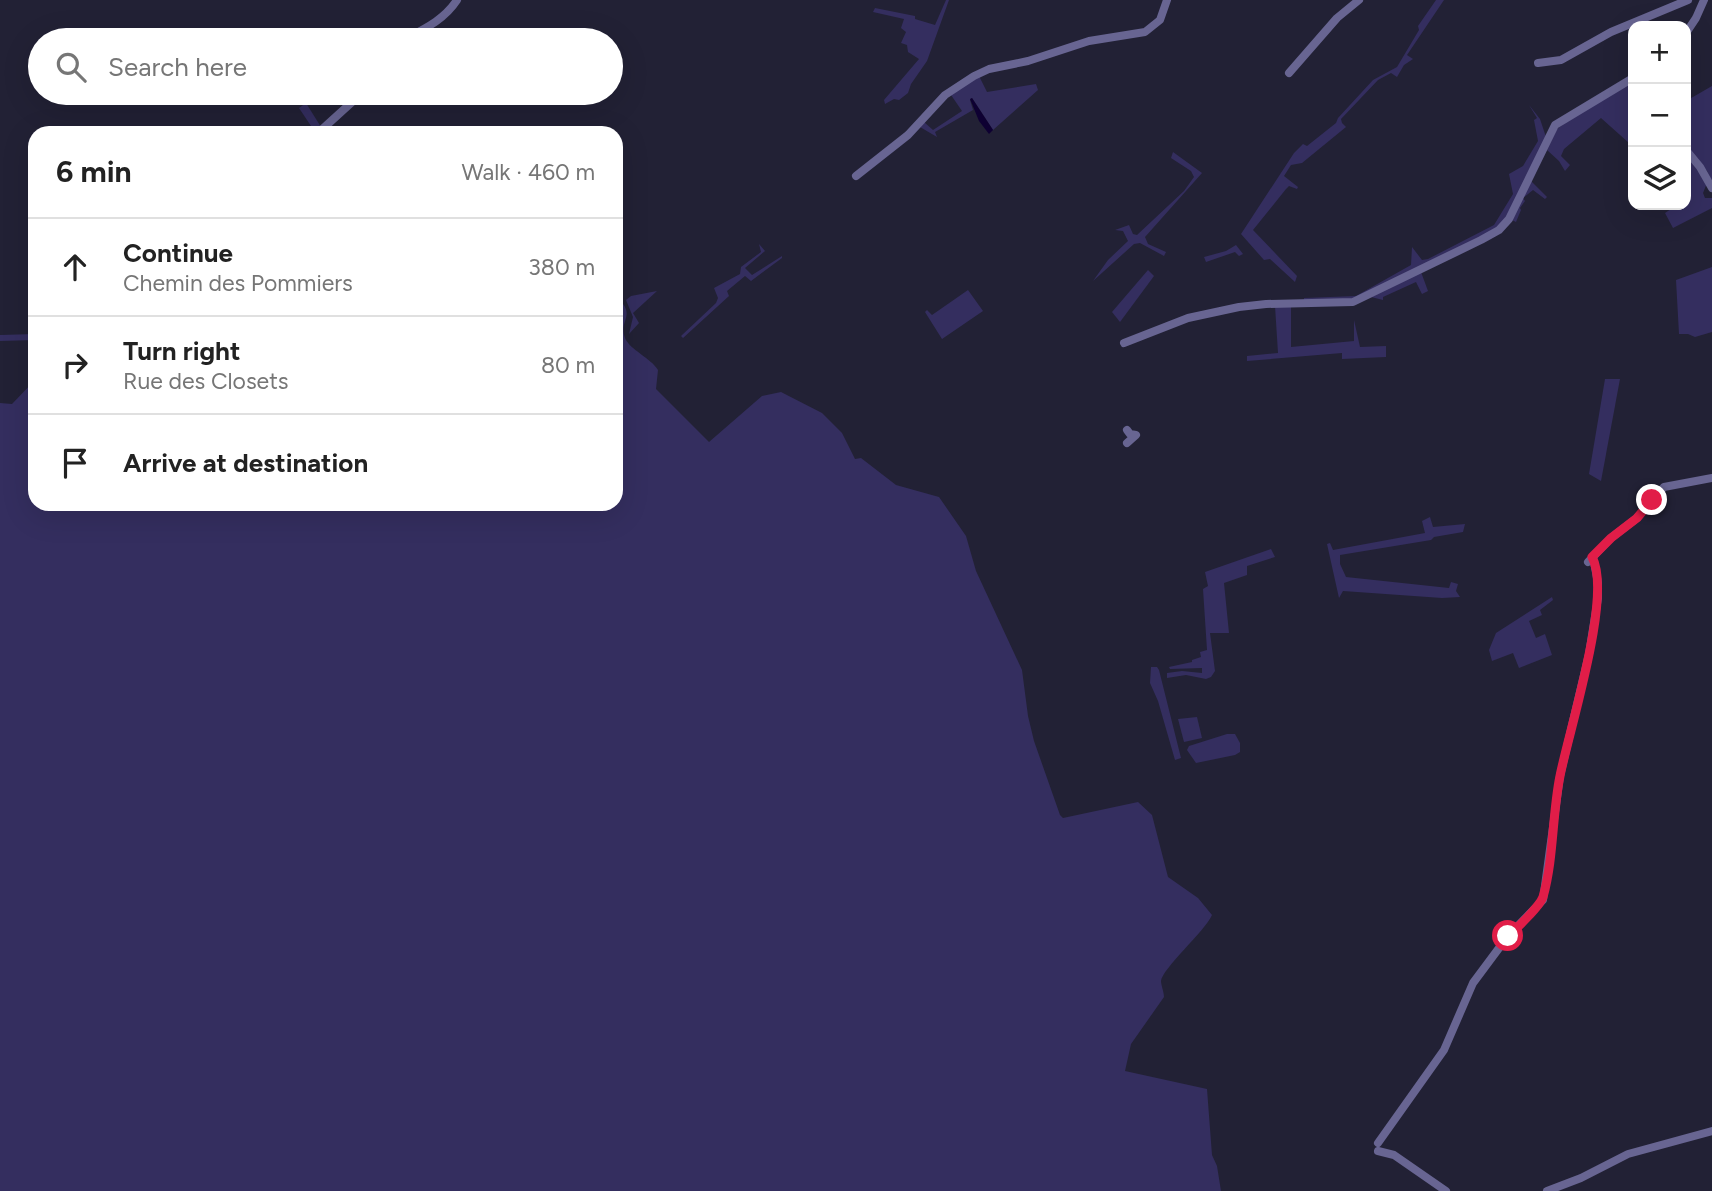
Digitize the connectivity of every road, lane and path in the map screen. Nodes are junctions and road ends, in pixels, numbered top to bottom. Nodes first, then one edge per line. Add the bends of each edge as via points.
1 (457, 0) edge
2 (1167, 0) edge
3 (1359, 0) edge
4 (1688, 0) edge
5 (1704, 0) edge
6 (1691, 26) edge
7 (425, 28) edge
8 (1538, 63) dead end
9 (1289, 73) dead end
10 (1628, 84) edge
11 (349, 105) edge
12 (326, 126) edge
13 (1691, 156) edge
14 (856, 176) dead end
15 (1712, 188) edge
16 (1124, 343) dead end
17 (1127, 430) dead end
18 (1127, 443) dead end
19 (1712, 478) edge
20 (1712, 1132) edge
21 (1446, 1191) edge
22 (1547, 1191) edge

1 - 7 street via 441,19
2 - 14 street via 1160,20 1145,32 1079,43 989,69 961,83 908,135
3 - 9 street
4 - 8 street via 1611,32 1561,60
5 - 6 street
10 - 16 street via 1555,125 1509,219 1493,234 1353,302 1266,304 1212,312
11 - 12 street
13 - 15 street
17 - 18 street via 1136,435
19 - 21 street via 1664,487 1590,559 1596,568 1598,598 1560,776 1543,900 1508,936 1473,983 1444,1050 1378,1147
20 - 22 street via 1628,1154

